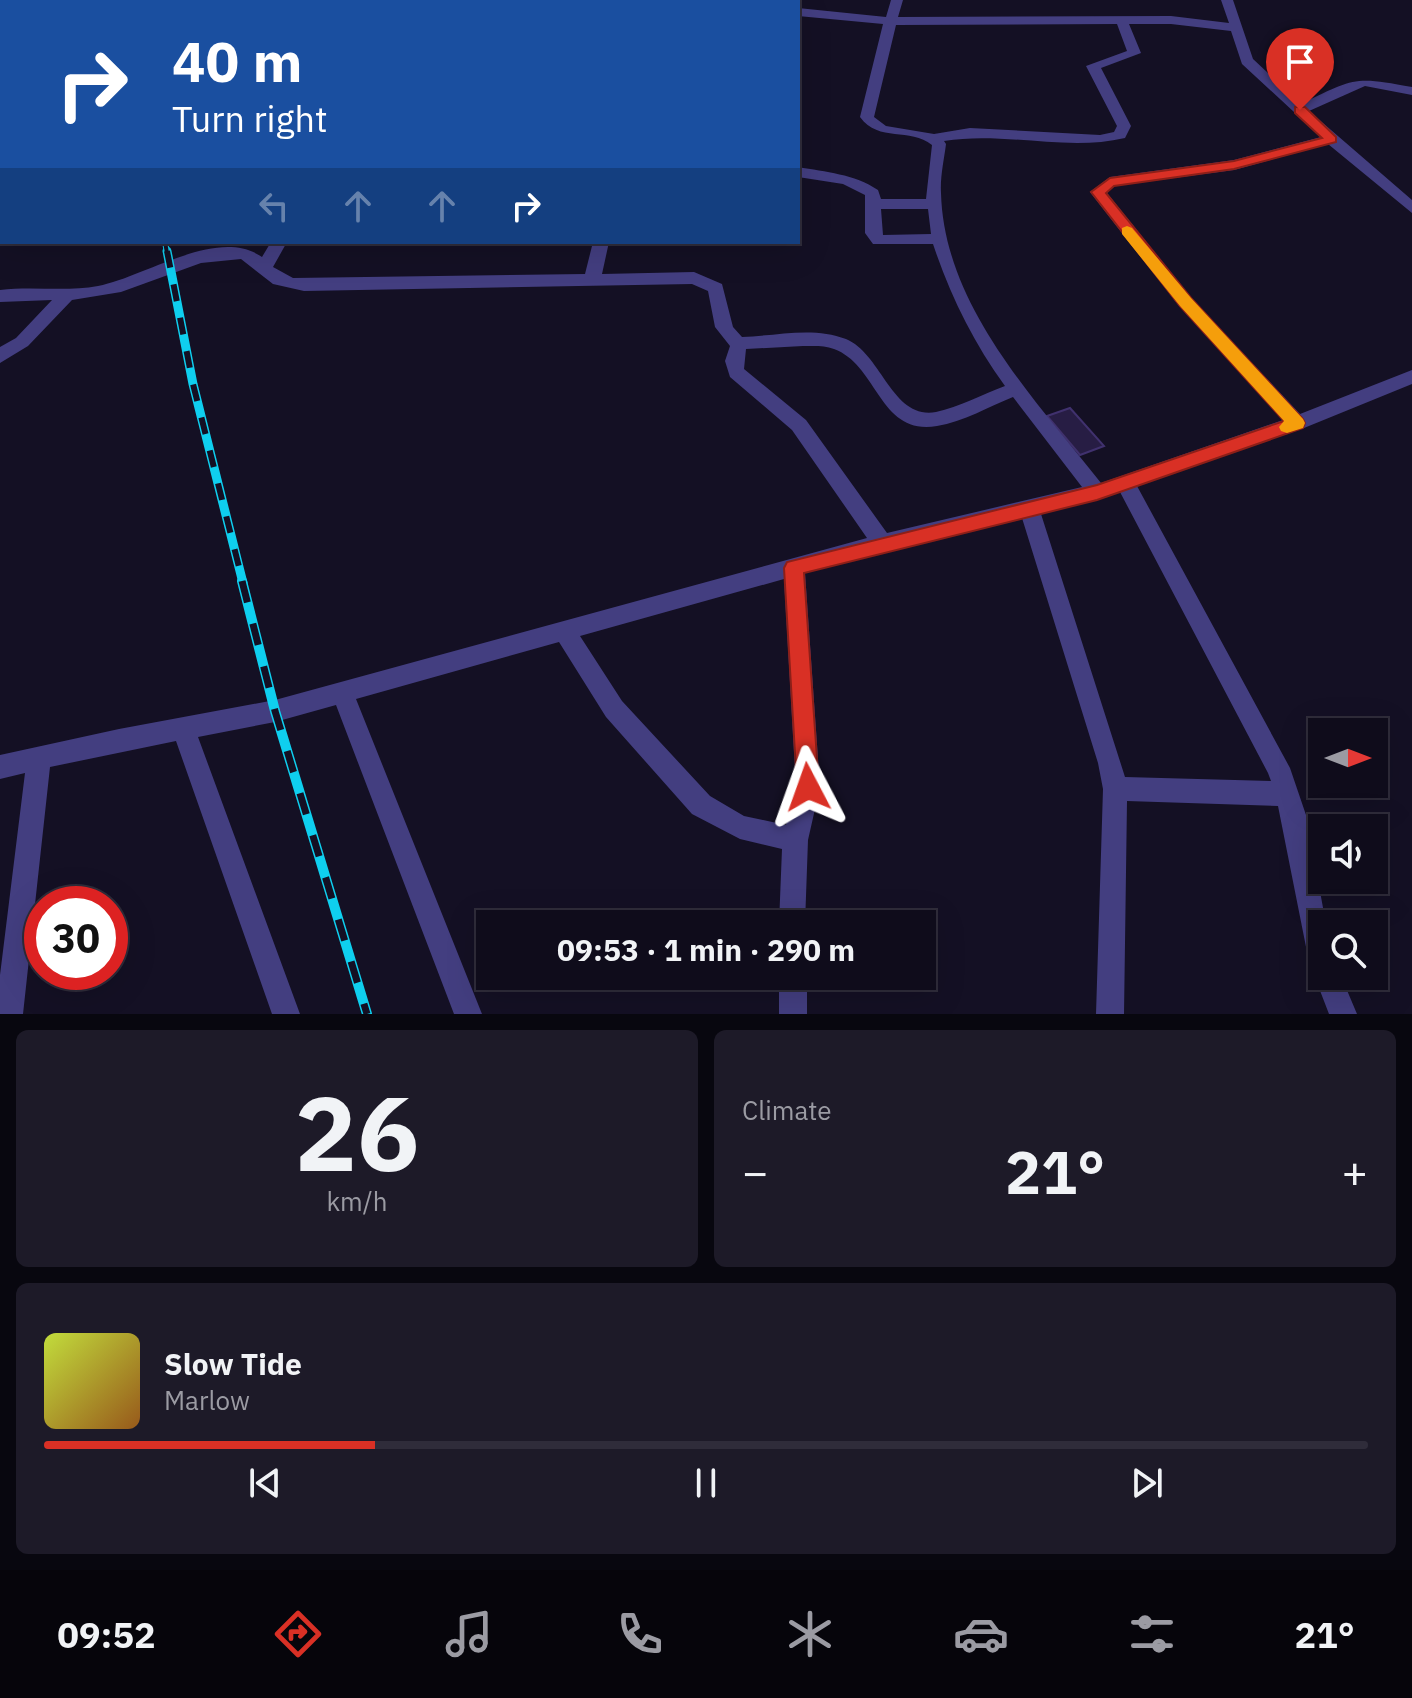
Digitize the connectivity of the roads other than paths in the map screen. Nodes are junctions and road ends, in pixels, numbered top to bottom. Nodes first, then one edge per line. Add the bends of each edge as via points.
1 (897, 0) edge
2 (1227, 0) edge
3 (800, 12) edge
4 (891, 21) junction
5 (1122, 21) junction
6 (1236, 28) junction
7 (1412, 91) edge
8 (1300, 110) junction
9 (934, 138) junction
10 (1331, 139) junction
11 (800, 172) edge
12 (874, 204) junction
13 (934, 204) junction
14 (1412, 208) edge
15 (940, 239) junction
16 (186, 244) edge
17 (278, 244) edge
18 (601, 244) edge
19 (189, 262) junction
20 (265, 267) junction
21 (592, 282) junction
22 (68, 294) junction
23 (0, 296) edge
24 (739, 343) junction
25 (0, 356) edge
26 (1412, 377) edge
27 (1018, 388) junction
28 (1297, 423) junction
29 (1125, 483) junction
30 (1097, 492) junction
31 (1029, 509) junction
32 (882, 543) junction
33 (794, 568) junction
34 (564, 631) junction
35 (342, 692) junction
36 (183, 728) junction
37 (39, 758) junction
38 (0, 767) edge
39 (1115, 789) junction
40 (1288, 794) junction
41 (795, 840) junction
42 (792, 910) edge
43 (1309, 910) edge
44 (793, 990) edge
45 (1333, 990) edge
46 (9, 1014) edge
47 (286, 1014) edge
48 (468, 1014) edge
49 (793, 1014) edge
50 (1110, 1014) edge
51 (1343, 1014) edge

1 - 4 street
2 - 6 street
3 - 4 street
4 - 5 street
4 - 9 street via 867,117 880,129
5 - 6 street via 1190,21
5 - 9 street via 1134,53 1093,66 1124,126 1120,135 1100,139 959,132
6 - 8 street via 1247,61
7 - 8 street via 1365,82
8 - 10 street
9 - 13 street via 939,144
10 - 14 street
10 - 28 street via 1234,165 1110,182 1098,192 1185,302
11 - 12 street via 864,186 873,193
12 - 13 street
12 - 15 street via 873,233 879,240
13 - 15 street
15 - 27 street via 973,327
16 - 19 street
17 - 20 street
18 - 21 street
19 - 20 street via 233,253 256,258
19 - 22 street via 101,291
20 - 21 street via 285,283 304,285
21 - 24 street via 707,282 716,288 725,331
22 - 23 street
22 - 25 street via 22,342
24 - 27 street via 838,343 864,359 897,410 923,421
24 - 32 street via 736,372 799,425
26 - 28 street
27 - 30 street
28 - 29 street
29 - 30 street
29 - 40 street
30 - 31 street
31 - 32 street
31 - 39 street
32 - 33 street
33 - 34 street
33 - 41 street via 808,787
34 - 35 street
34 - 41 street via 630,729 701,805 740,827
35 - 36 street
35 - 48 street
36 - 37 street
36 - 47 street
37 - 38 street
37 - 46 street
39 - 40 street
39 - 50 street
40 - 43 street
41 - 42 street
44 - 49 street
45 - 51 street

